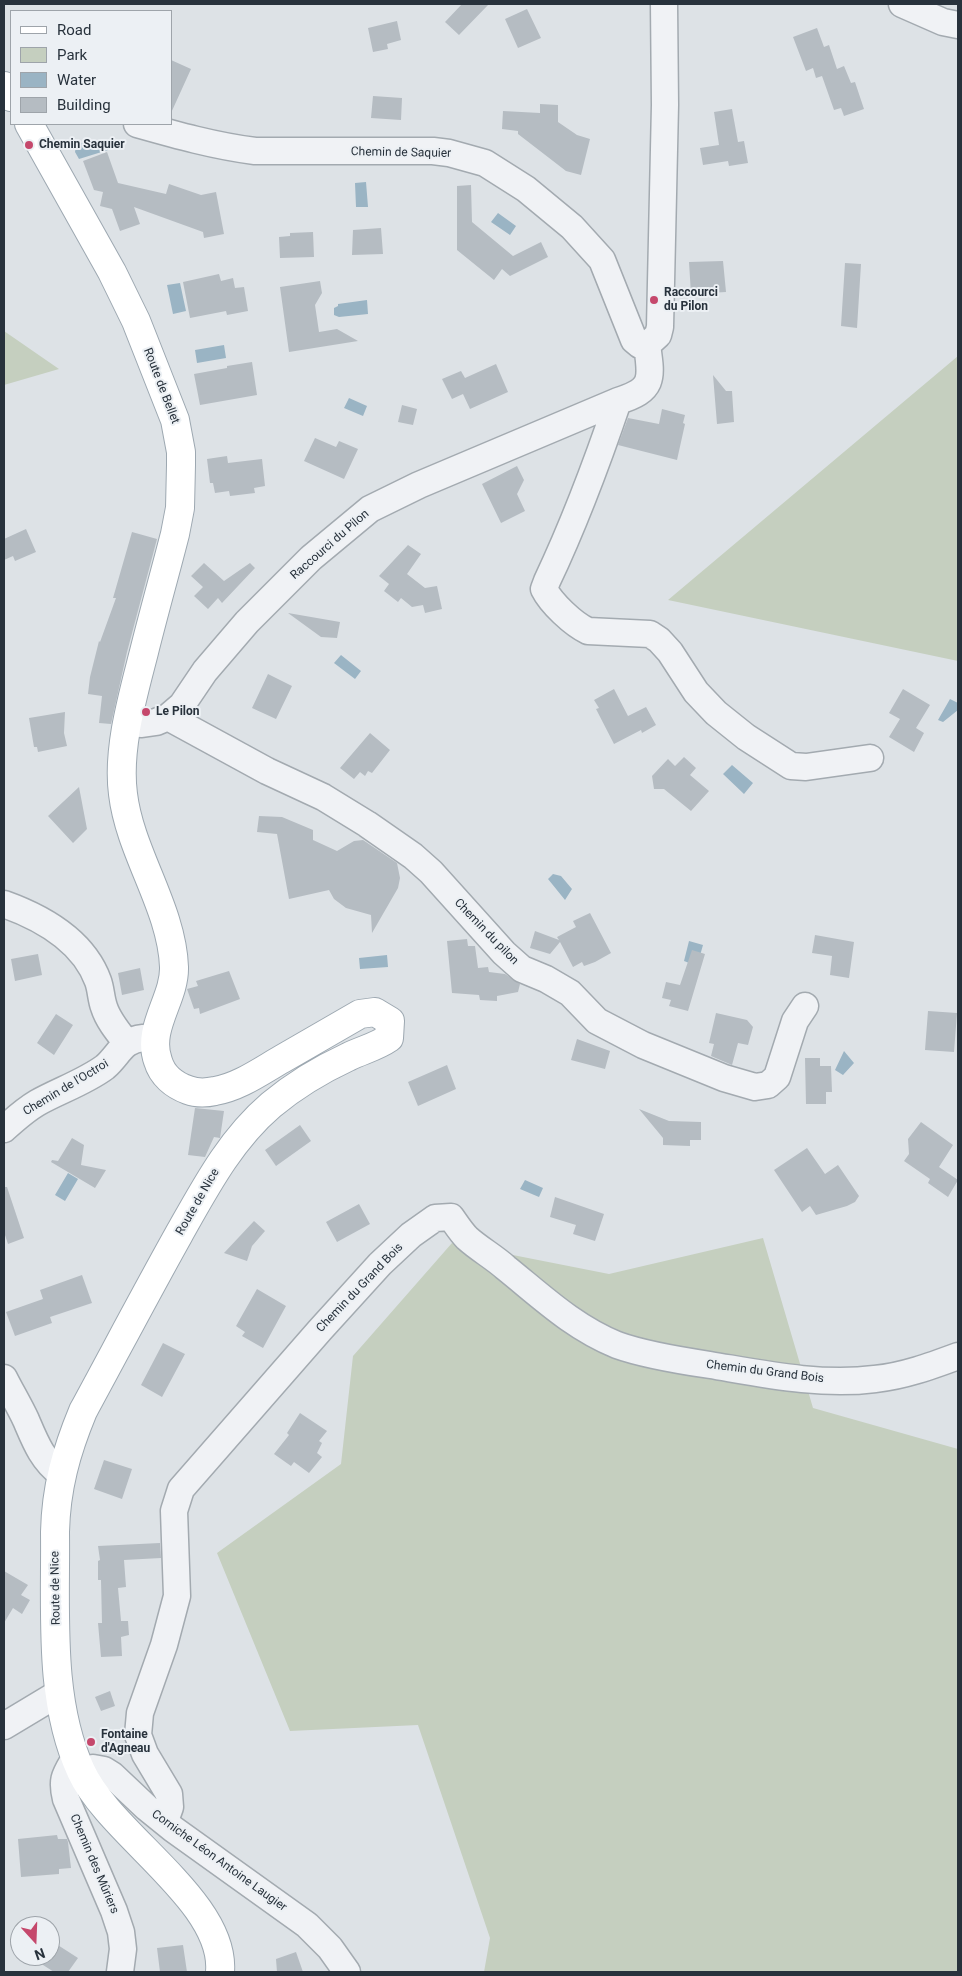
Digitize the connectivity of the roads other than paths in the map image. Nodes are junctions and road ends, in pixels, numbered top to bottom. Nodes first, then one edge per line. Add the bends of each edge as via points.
1 (664, 4) edge
2 (902, 4) edge
3 (958, 25) edge
4 (30, 125) edge
5 (141, 125) edge
6 (647, 346) junction
7 (618, 401) junction
8 (168, 717) junction
9 (128, 723) junction
10 (870, 758) dead end
11 (122, 760) joint
12 (4, 904) edge
13 (805, 1006) dead end
14 (154, 1038) junction
15 (126, 1042) junction
16 (4, 1129) edge
17 (958, 1356) edge
18 (4, 1378) edge
19 (61, 1474) junction
20 (59, 1693) junction
21 (4, 1726) edge
22 (78, 1765) junction
23 (165, 1821) junction
24 (120, 1972) edge
25 (220, 1972) edge
26 (347, 1972) edge

1 - 6 street via 660,327 658,335
2 - 3 street
4 - 9 main road, Route de Bellet via 136,321 178,432 180,508
5 - 6 street, Chemin de Saquier via 216,146 248,150 432,151 449,152 486,163 550,207 586,241 602,260 634,340
6 - 7 street, Raccourci du Pilon via 650,367 645,387 636,396
7 - 8 street, Raccourci du Pilon via 428,481 370,509 311,558 247,622 205,671 182,705
7 - 10 street via 593,476 544,588 548,596 579,627 588,631 650,634 659,640 696,692 716,713 791,766 806,767
8 - 9 street via 149,723
8 - 13 street, Chemin du pilon via 266,771 323,797 413,856 522,969 570,993 597,1021 644,1045 724,1078 755,1087 768,1085 777,1077 796,1021
9 - 11 main road, Route de Bellet
11 - 14 main road, Route de Nice via 122,794 128,823 172,947 174,969
12 - 15 street via 40,919 74,942 90,964 104,1008
14 - 15 street
14 - 19 main road, Route de Nice via 154,1052 160,1069 175,1084 189,1091 215,1091 241,1082 360,1014 375,1012 390,1021 389,1038 295,1085 242,1135 198,1199 83,1411 69,1443
15 - 16 street, Chemin de l'Octroi via 104,1068 35,1104
17 - 23 street, Chemin du Grand Bois via 918,1371 875,1379 834,1381 737,1370 618,1345 575,1323 541,1298 466,1237 450,1217 435,1218 380,1264 181,1489 174,1511 177,1596 140,1713 138,1734 144,1754 169,1794 170,1807
18 - 19 street via 42,1456
19 - 20 main road, Route de Nice via 56,1517
20 - 21 street
20 - 22 main road, Route de Nice
22 - 23 street, Corniche Léon Antoine Laugier via 104,1770 112,1775
22 - 24 street, Chemin des Mûriers via 66,1773 63,1787 121,1932
22 - 25 main road, Route de Nice via 104,1808 195,1906 214,1939
23 - 26 street, Corniche Léon Antoine Laugier via 307,1925 330,1948

